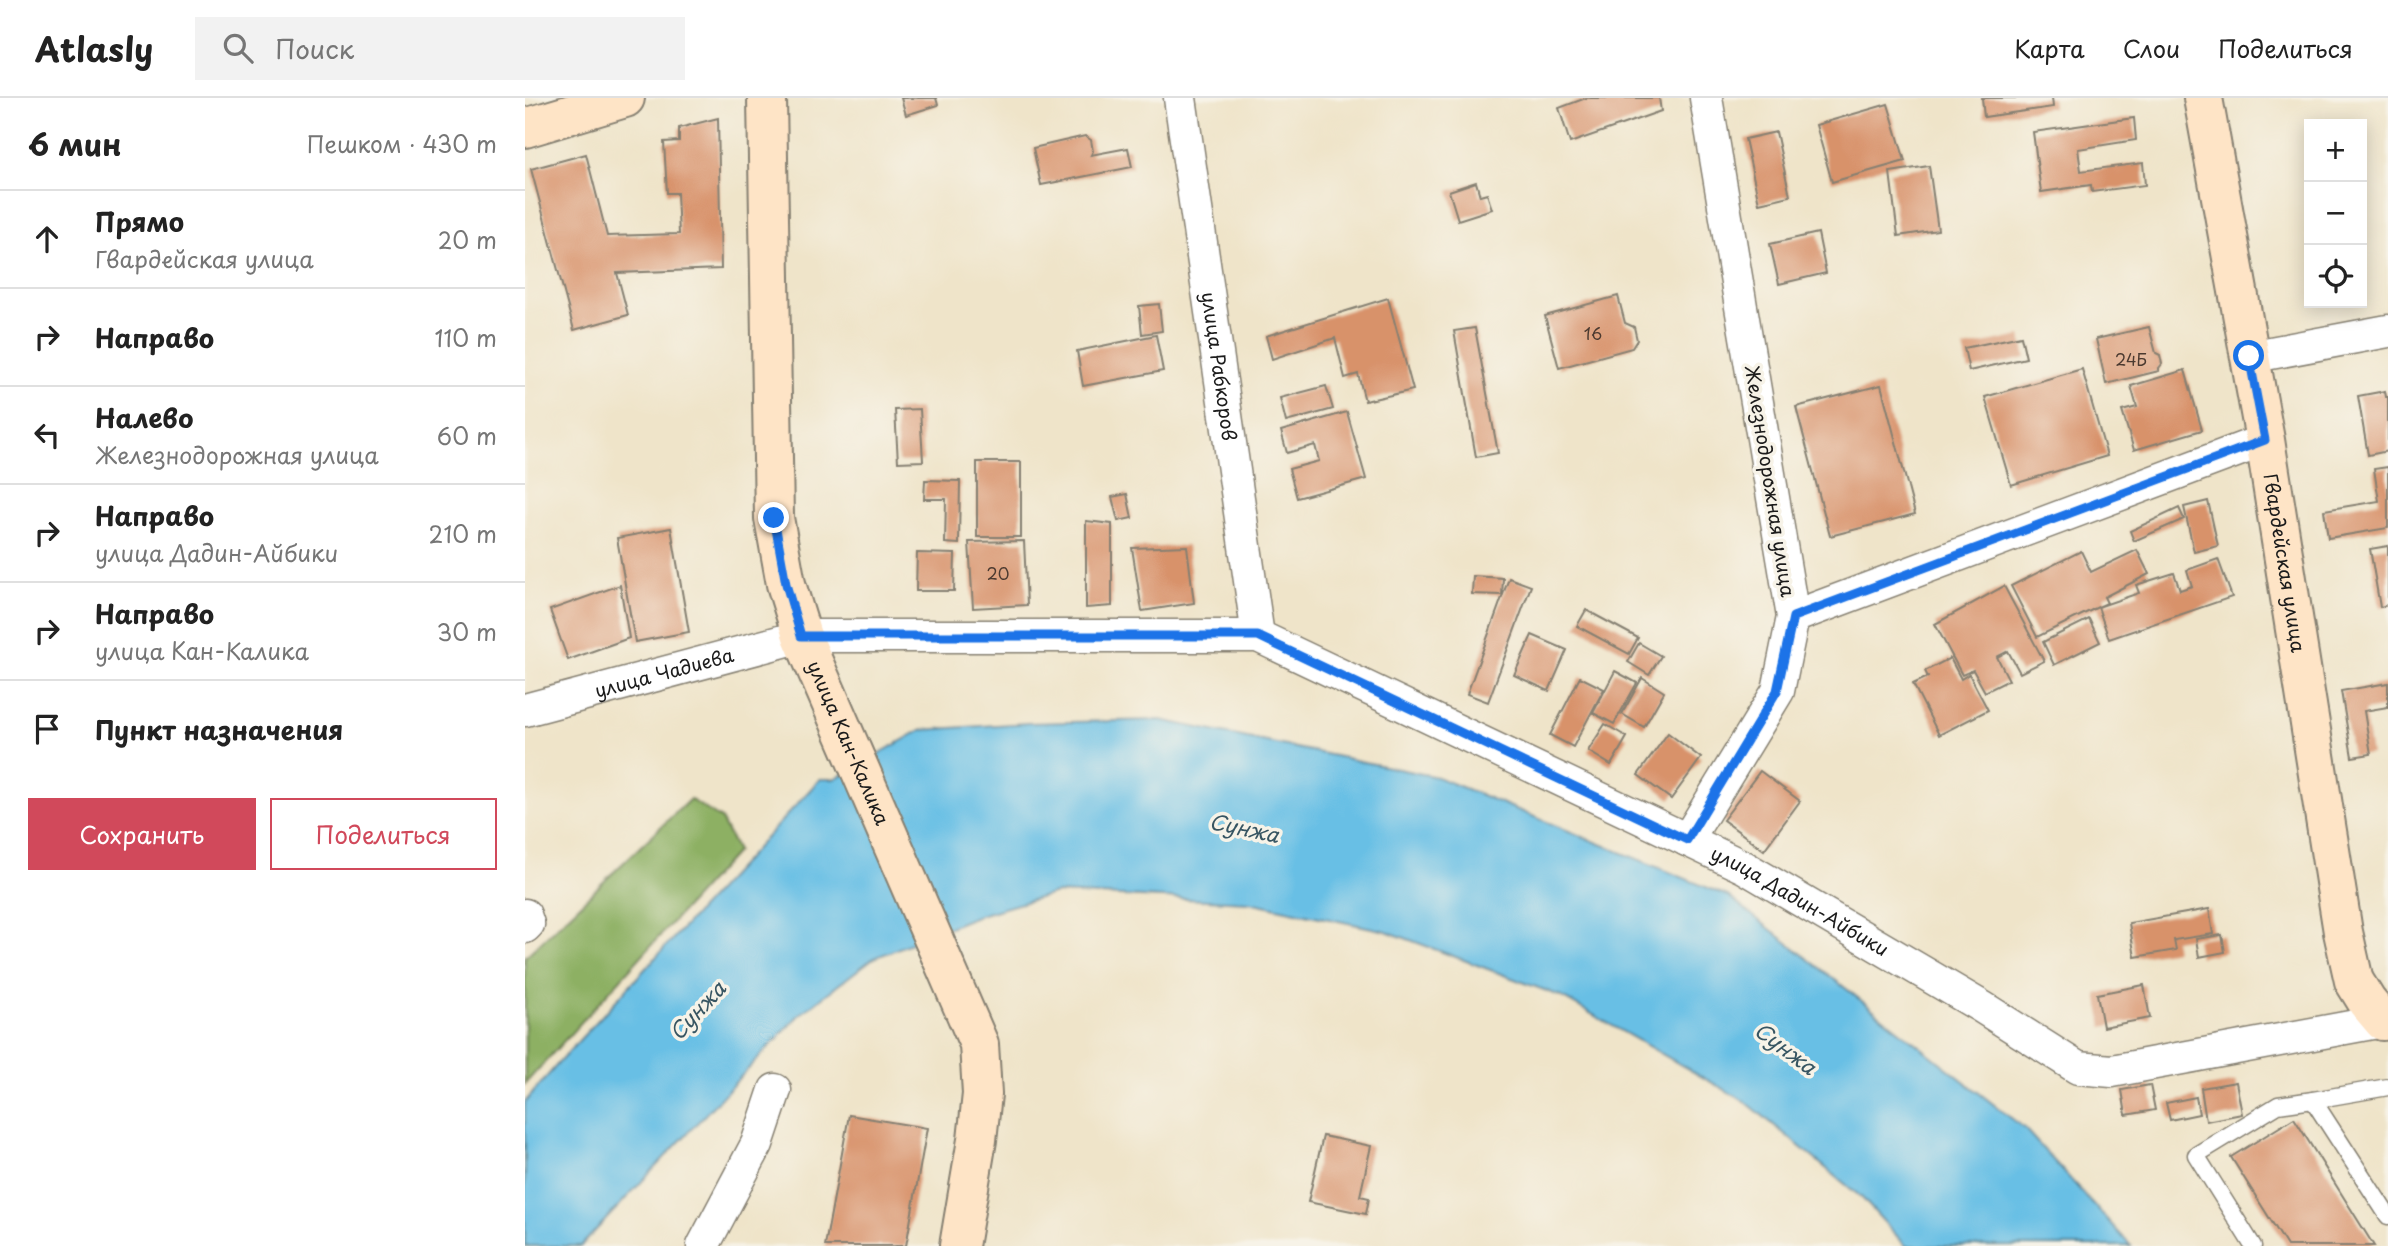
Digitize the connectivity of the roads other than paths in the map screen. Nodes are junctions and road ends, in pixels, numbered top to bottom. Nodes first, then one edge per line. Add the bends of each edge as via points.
1 (625, 98) edge
2 (767, 98) edge
3 (1180, 98) edge
4 (1706, 98) edge
5 (2203, 98) edge
6 (525, 128) edge
7 (2388, 331) edge
8 (2249, 356) junction
9 (2265, 440) junction
10 (1793, 617) junction
11 (801, 636) junction
12 (1258, 636) junction
13 (525, 710) edge
14 (1687, 840) junction
15 (2386, 1021) edge
16 (2388, 1087) edge
17 (775, 1090) dead end
18 (2313, 1100) junction
19 (2388, 1216) edge
20 (703, 1246) edge
21 (959, 1246) edge
22 (2253, 1246) edge

1 - 6 street
2 - 11 street, улица Кан-Калика via 774,518
3 - 12 street, улица Рабкоров
4 - 10 street, Железнодорожная улица
5 - 8 street, Гвардейская улица
7 - 8 street
8 - 9 street, Гвардейская улица
9 - 10 street
9 - 15 street, Гвардейская улица via 2343,932 2354,981
10 - 14 street, Железнодорожная улица via 1777,691
11 - 12 street, улица Дадин-Айбики
11 - 13 street, улица Чадиева
11 - 21 street, улица Кан-Калика via 979,1044 982,1094
12 - 14 street, улица Дадин-Айбики
14 - 15 street, улица Дадин-Айбики via 1744,867 2078,1068 2112,1071
16 - 18 lane
17 - 20 street via 757,1144
18 - 19 lane
18 - 22 lane via 2278,1105 2196,1155

